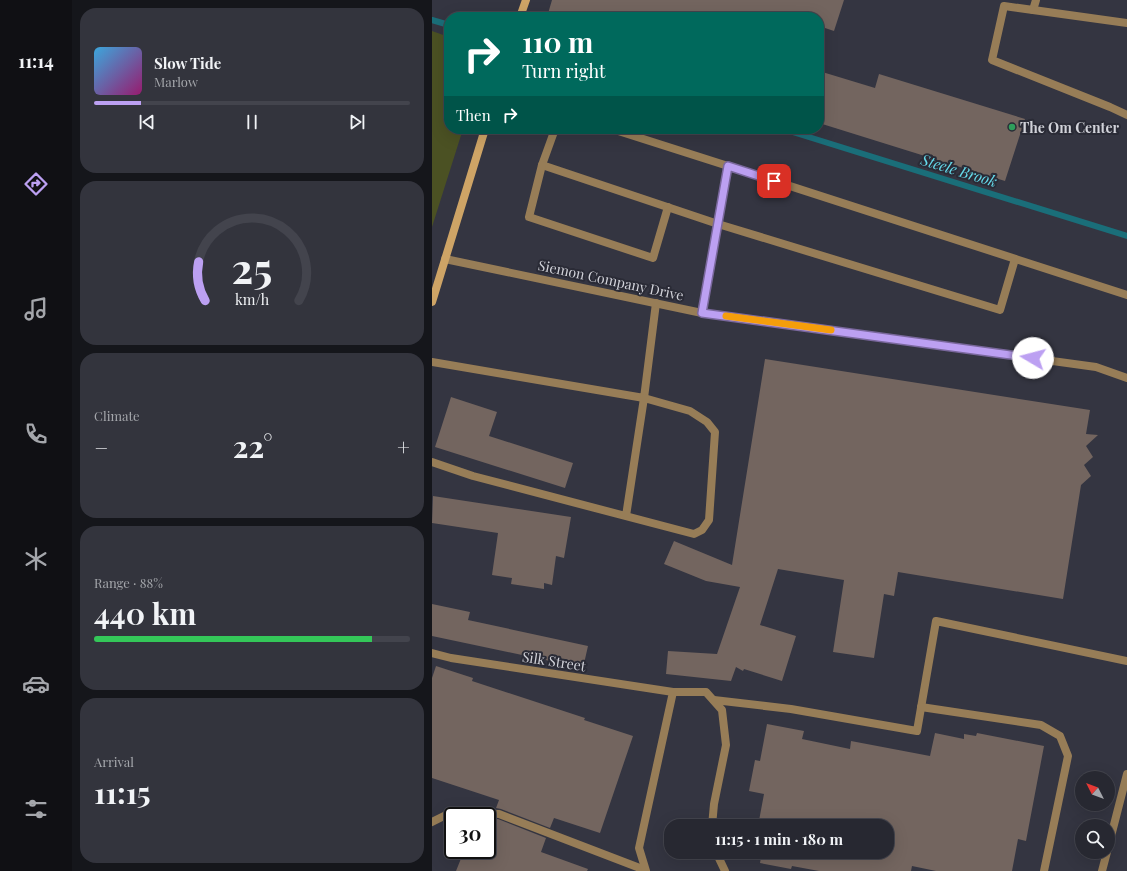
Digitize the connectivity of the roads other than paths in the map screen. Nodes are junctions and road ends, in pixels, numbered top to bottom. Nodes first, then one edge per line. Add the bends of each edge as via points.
1 (526, 0) edge
2 (1036, 0) edge
3 (1033, 10) junction
4 (522, 12) edge
5 (1127, 23) edge
6 (1127, 116) edge
7 (484, 134) edge
8 (553, 134) edge
9 (628, 134) edge
10 (542, 165) junction
11 (728, 166) junction
12 (668, 207) junction
13 (718, 224) junction
14 (445, 259) junction
15 (1015, 259) junction
16 (1127, 295) edge
17 (432, 302) edge
18 (656, 303) junction
19 (702, 313) junction
20 (432, 362) edge
21 (1127, 378) edge
22 (644, 398) junction
23 (432, 462) edge
24 (626, 516) junction
25 (432, 653) edge
26 (1127, 661) edge
27 (673, 692) junction
28 (714, 700) junction
29 (921, 707) junction
30 (1127, 774) edge
31 (713, 819) edge
32 (1115, 821) edge
33 (432, 822) edge
34 (719, 859) edge
35 (1105, 859) edge
36 (646, 870) edge
37 (725, 871) edge
38 (1044, 871) edge
39 (1102, 871) edge

1 - 4 main road
2 - 3 street
3 - 5 street
3 - 6 street via 1004,6 992,60
7 - 14 main road
8 - 10 street
9 - 11 street
10 - 12 street
10 - 12 street via 529,217 653,258
11 - 13 street
11 - 15 street
12 - 13 street
13 - 15 street via 1000,310
13 - 19 street
14 - 17 main road
14 - 18 street, Siemon Company Drive
15 - 16 street
18 - 19 street, Siemon Company Drive
18 - 22 street
19 - 21 street, Siemon Company Drive via 1096,367
20 - 22 street
22 - 24 street
22 - 24 street via 690,412 707,422 715,432 709,520 702,530 694,534
23 - 24 street via 473,476
25 - 27 street, Silk Street
26 - 29 street via 936,621
27 - 28 street, Silk Street via 706,692
27 - 36 street via 639,848
28 - 29 street, Silk Street via 791,709 916,731
28 - 31 street via 722,710 726,745
29 - 38 street via 1042,724 1060,736 1068,756
30 - 32 street
33 - 36 street via 452,812 499,814
34 - 37 street
35 - 39 street

